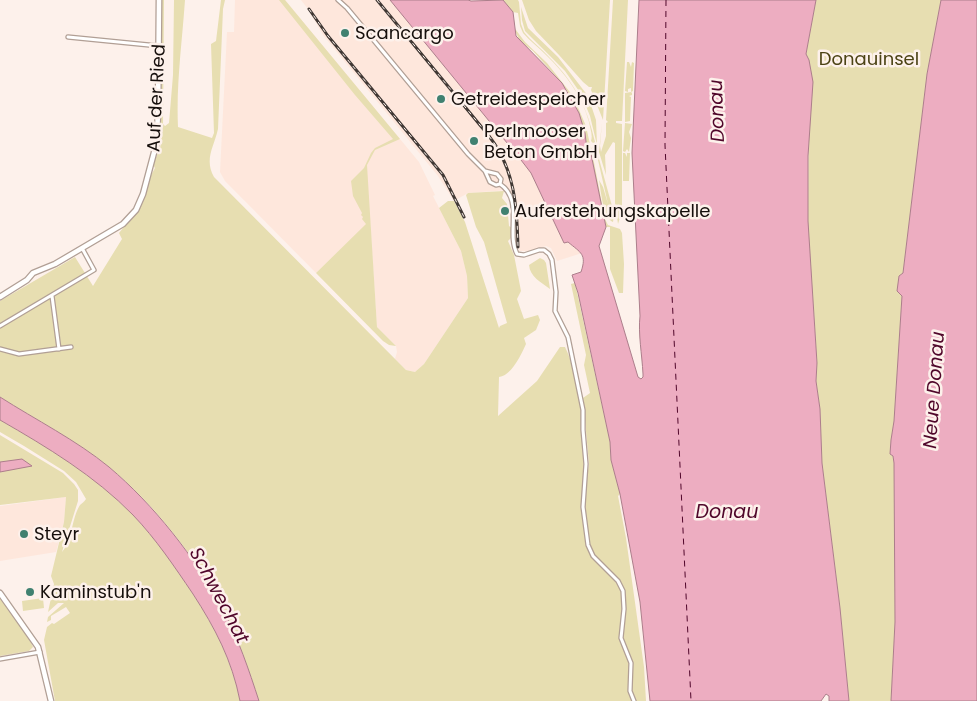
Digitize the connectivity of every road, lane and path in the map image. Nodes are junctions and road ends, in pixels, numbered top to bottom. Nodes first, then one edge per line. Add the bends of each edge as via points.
1 (159, 0) edge
2 (338, 0) edge
3 (68, 37) dead end
4 (160, 46) junction
5 (485, 171) junction
6 (500, 184) junction
7 (82, 248) junction
8 (52, 296) junction
9 (0, 297) edge
10 (0, 326) edge
11 (71, 347) dead end
12 (0, 349) edge
13 (59, 349) junction
14 (0, 593) edge
15 (40, 652) junction
16 (0, 658) edge
17 (51, 701) edge
18 (634, 701) edge

1 - 4 main road, Auf der Ried
2 - 5 street
3 - 4 street
4 - 7 main road, Auf der Ried via 156,145 139,204 123,224
5 - 6 street via 492,184
5 - 6 street via 497,174
6 - 18 street via 512,202 517,254 544,250 552,260 555,311 568,336 583,410 586,464 583,506 588,545 593,556 618,581 623,592 621,638 630,659 630,691
7 - 8 street via 94,270
7 - 9 main road, Auf der Ried via 33,273
8 - 10 street
8 - 13 street
11 - 13 street
12 - 13 street via 19,354
14 - 15 main road
15 - 16 street
15 - 17 main road

